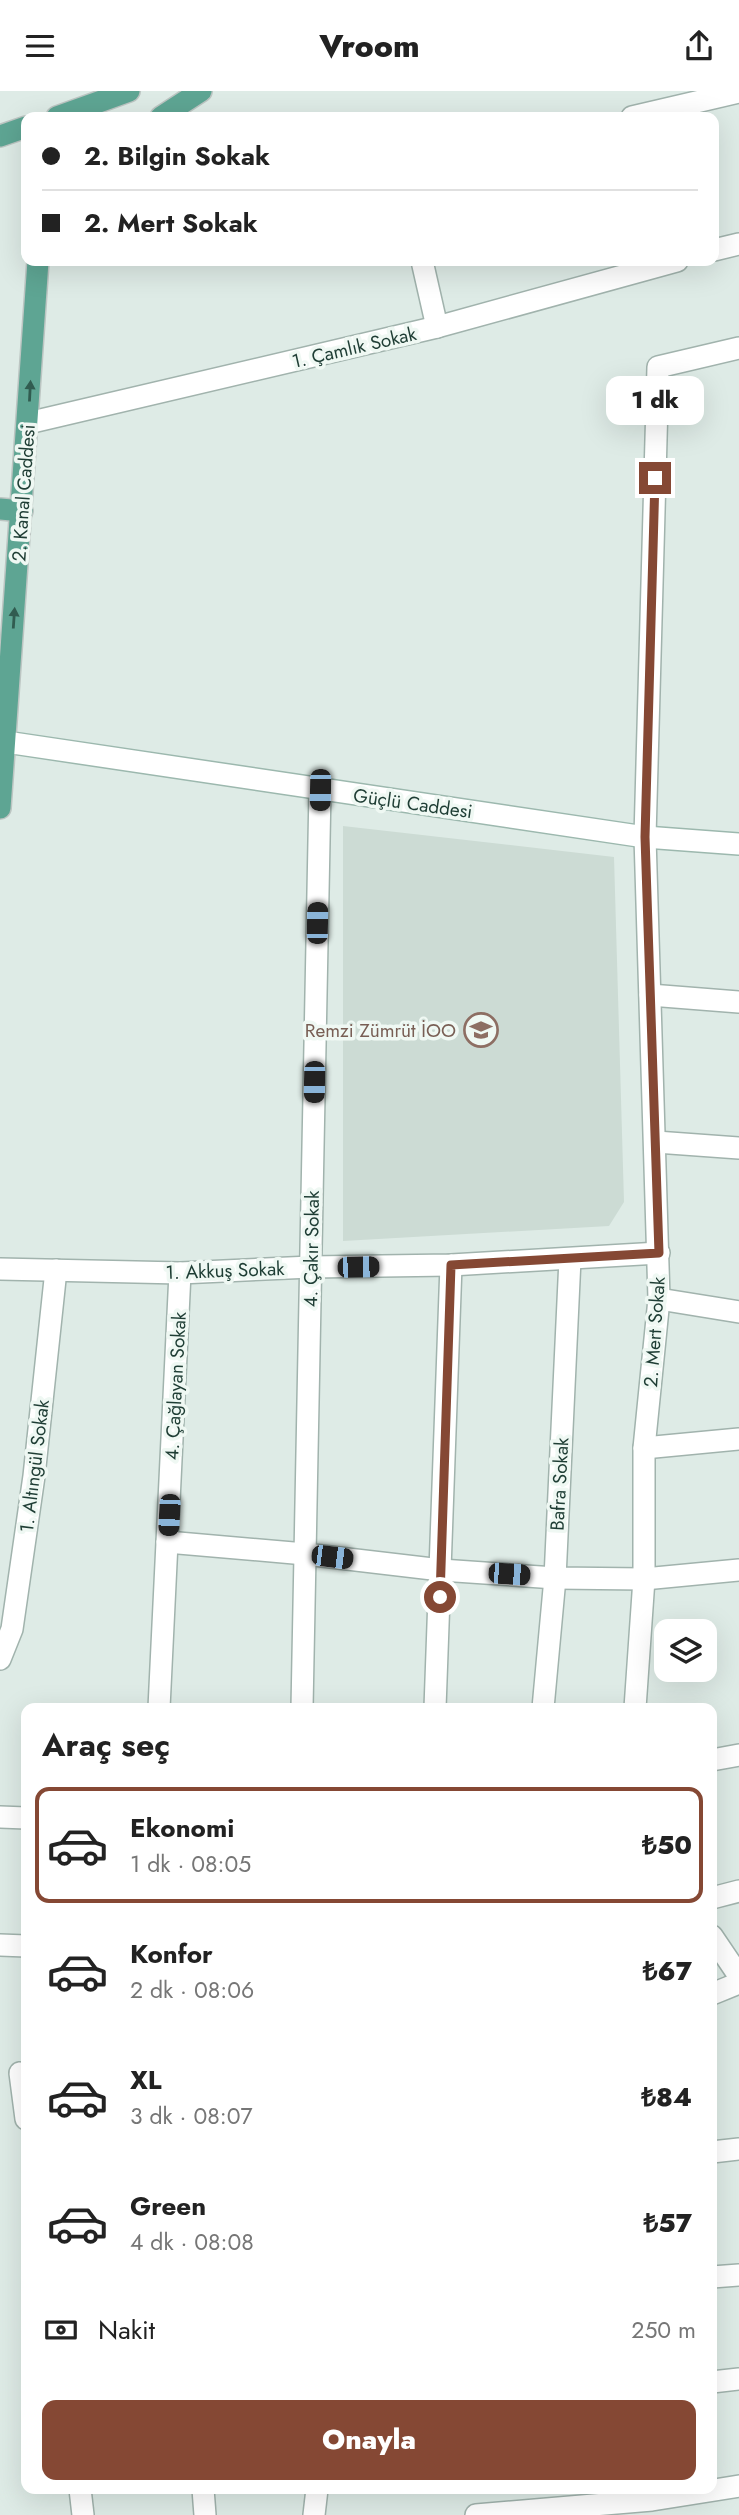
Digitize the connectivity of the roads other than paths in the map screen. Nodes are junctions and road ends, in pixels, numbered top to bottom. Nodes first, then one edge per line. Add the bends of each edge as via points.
1 (129, 91) edge
2 (201, 91) edge
3 (734, 92) edge
4 (71, 112) edge
5 (169, 112) edge
6 (652, 112) edge
7 (21, 129) edge
8 (0, 136) edge
9 (739, 244) edge
10 (719, 249) edge
11 (38, 266) edge
12 (423, 266) edge
13 (659, 266) edge
14 (437, 327) junction
15 (739, 348) edge
16 (28, 423) junction
17 (0, 509) edge
18 (22, 511) junction
19 (6, 742) junction
20 (320, 790) junction
21 (0, 808) edge
22 (645, 837) junction
23 (739, 844) edge
24 (650, 995) junction
25 (739, 1002) edge
26 (656, 1142) junction
27 (739, 1147) edge
28 (659, 1253) junction
29 (570, 1259) junction
30 (451, 1265) junction
31 (311, 1267) junction
32 (0, 1269) edge
33 (56, 1270) junction
34 (180, 1273) junction
35 (659, 1299) junction
36 (739, 1312) edge
37 (739, 1439) edge
38 (644, 1448) junction
39 (167, 1542) junction
40 (305, 1554) junction
41 (441, 1570) junction
42 (739, 1570) edge
43 (555, 1578) junction
44 (644, 1579) junction
45 (0, 1659) edge
46 (159, 1703) edge
47 (302, 1703) edge
48 (435, 1703) edge
49 (543, 1703) edge
50 (635, 1703) edge
51 (739, 1755) edge
52 (717, 1760) edge
53 (0, 1817) edge
54 (21, 1818) edge
55 (739, 1891) edge
56 (717, 1897) edge
57 (717, 1943) edge
58 (0, 1945) edge
59 (21, 1946) edge
60 (739, 1976) edge
61 (739, 1983) edge
62 (717, 1992) edge
63 (15, 2073) edge
64 (21, 2098) edge
65 (739, 2148) edge
66 (717, 2151) edge
67 (739, 2275) edge
68 (717, 2277) edge
69 (739, 2379) edge
70 (717, 2381) edge
71 (739, 2486) edge
72 (717, 2490) edge
73 (80, 2494) edge
74 (203, 2494) edge
75 (316, 2494) edge
76 (689, 2494) edge
77 (83, 2515) edge
78 (205, 2515) edge
79 (314, 2515) edge
80 (476, 2515) edge

1 - 4 main road
2 - 5 main road
3 - 6 street
7 - 8 main road
9 - 10 street
16 -> 11 main road, 2. Kanal Caddesi
12 - 14 street
13 - 14 street, 1. Çamlık Sokak
14 - 16 street, 1. Çamlık Sokak
15 - 22 street, 2. Mert Sokak via 659,367
16 - 18 main road, 2. Kanal Caddesi
17 - 18 main road
19 -> 18 main road, 2. Kanal Caddesi
19 - 20 street, Güçlü Caddesi
19 - 21 main road, 2. Kanal Caddesi
20 - 22 street, Güçlü Caddesi
20 - 31 street, 4. Çakır Sokak
22 - 23 street, Güçlü Caddesi
22 - 24 street, 2. Mert Sokak
24 - 25 street
24 - 26 street, 2. Mert Sokak
26 - 27 street
26 - 28 street, 2. Mert Sokak
28 - 29 street, 1. Akkuş Sokak
28 - 35 street, 2. Mert Sokak
29 - 30 street, 1. Akkuş Sokak
29 - 43 street, Bafra Sokak
30 - 31 street, 1. Akkuş Sokak
30 - 41 street
31 - 34 street, 1. Akkuş Sokak
31 - 40 street, 4. Çakır Sokak
32 - 33 street, 1. Akkuş Sokak
33 - 34 street, 1. Akkuş Sokak
33 - 45 street, 1. Altıngül Sokak via 12,1629
34 - 39 street, 4. Çağlayan Sokak
35 - 36 street
35 - 38 street, 2. Mert Sokak
37 - 38 street
38 - 44 street, 2. Mert Sokak
39 - 40 street
39 - 46 street, 4. Çağlayan Sokak
40 - 41 street
40 - 47 street, 4. Çakır Sokak
41 - 43 street
41 - 48 street
42 - 44 street
43 - 44 street
43 - 49 street, Bafra Sokak
44 - 50 street, 2. Mert Sokak
51 - 52 street
53 - 54 street
55 - 56 street
57 - 60 street
58 - 59 street
61 - 62 street
63 - 64 street
65 - 66 street
67 - 68 street
69 - 70 street
71 - 72 street
73 - 77 street
74 - 78 street
75 - 79 street
76 - 80 street

